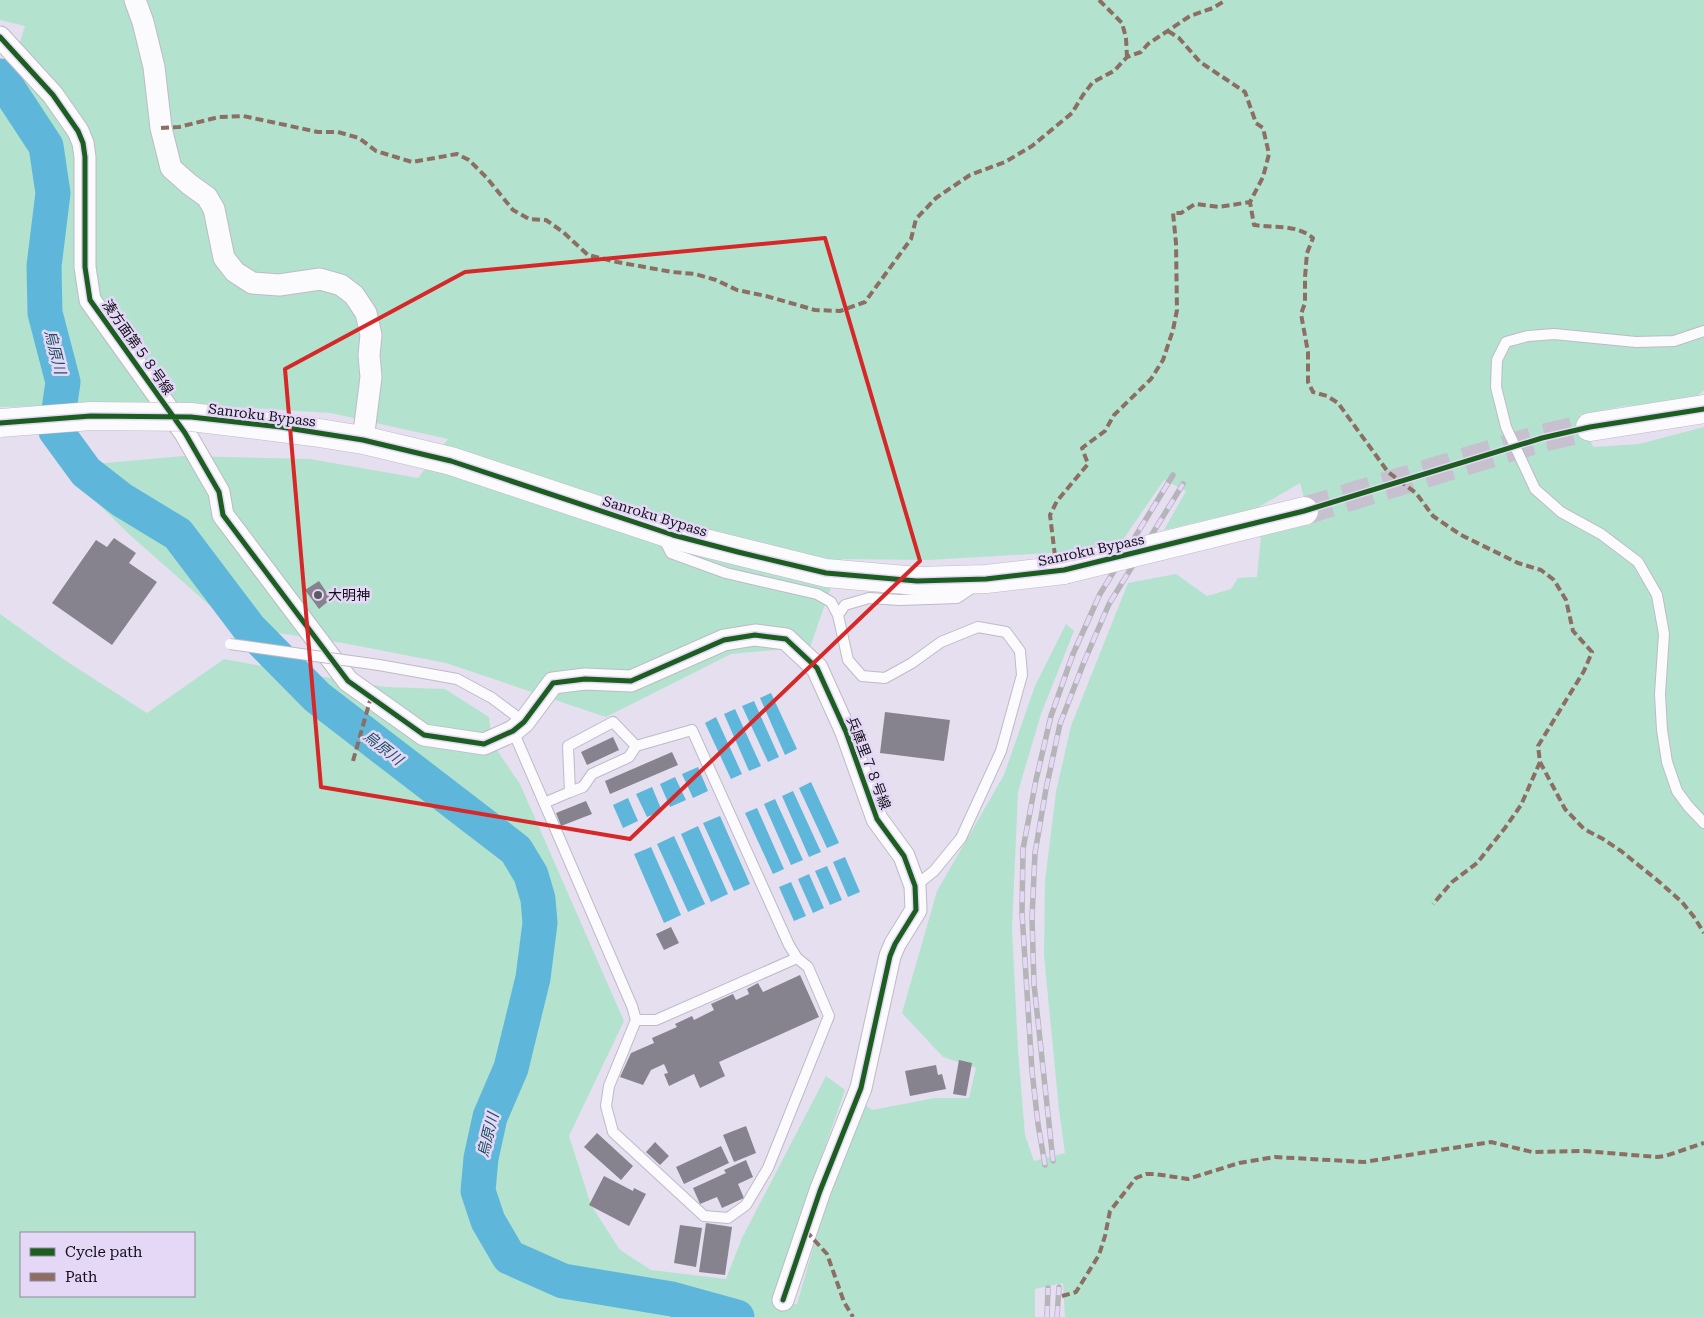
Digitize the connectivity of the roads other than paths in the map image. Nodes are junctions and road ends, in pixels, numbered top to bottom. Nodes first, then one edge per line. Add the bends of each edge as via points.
1 (135, 0) edge
2 (0, 37) edge
3 (1704, 331) edge
4 (1701, 407) edge
5 (0, 423) edge
6 (1590, 427) tunnel mouth
7 (363, 440) junction
8 (1304, 511) tunnel mouth
9 (660, 531) junction
10 (986, 580) junction
11 (838, 615) junction
12 (230, 644) dead end
13 (371, 697) joint
14 (519, 726) junction
15 (636, 746) junction
16 (570, 792) junction
17 (544, 803) junction
18 (1704, 823) edge
19 (915, 886) junction
20 (797, 958) junction
21 (636, 1020) junction
22 (783, 1300) dead end

1 - 7 street via 154,67 161,128 171,168 207,197 214,209 224,258 235,272 252,283 279,284 320,279 341,285 354,295 366,313 371,335
2 - 13 street, 湊方面第５８号線 via 53,95 83,143 85,267 90,300 185,433 219,492 223,515 348,681
3 - 18 lane via 1674,341 1636,342 1554,334 1506,342 1497,360 1496,387 1506,427 1535,489 1561,512 1600,534 1638,562 1657,595 1664,634 1660,694 1667,762 1678,791
4 - 6 street
5 - 7 street, Sanroku Bypass, bridge via 91,416 191,418
7 - 9 street, Sanroku Bypass via 451,461
8 - 10 street, Sanroku Bypass, bridge via 1064,570
9 - 10 street, Sanroku Bypass via 826,573 917,581
9 - 11 lane via 671,553 726,572 817,594 831,602
10 - 11 lane via 957,598 868,598 845,605
11 - 19 lane via 848,660 862,676 885,678 912,664 941,642 978,627 1006,632 1020,651 1022,675 1001,751 961,838 934,871
12 - 14 lane, bridge via 457,679 492,698
13 - 14 street, 兵庫里７８号線 via 424,735 484,744
14 - 17 lane
14 - 19 street, 兵庫里７８号線 via 553,683 585,679 631,681 724,640 755,635 786,639 817,668 846,732 877,819 904,856
15 - 16 lane via 629,757 592,774 583,787
15 - 16 lane via 613,722 568,746
15 - 20 lane via 692,730
16 - 17 lane
17 - 21 lane
19 - 22 street via 916,910 890,956 861,1088 820,1190
20 - 21 lane via 656,1020
20 - 21 lane via 808,968 829,1016 768,1168 746,1205 728,1218 704,1216 613,1132 606,1106 609,1086

